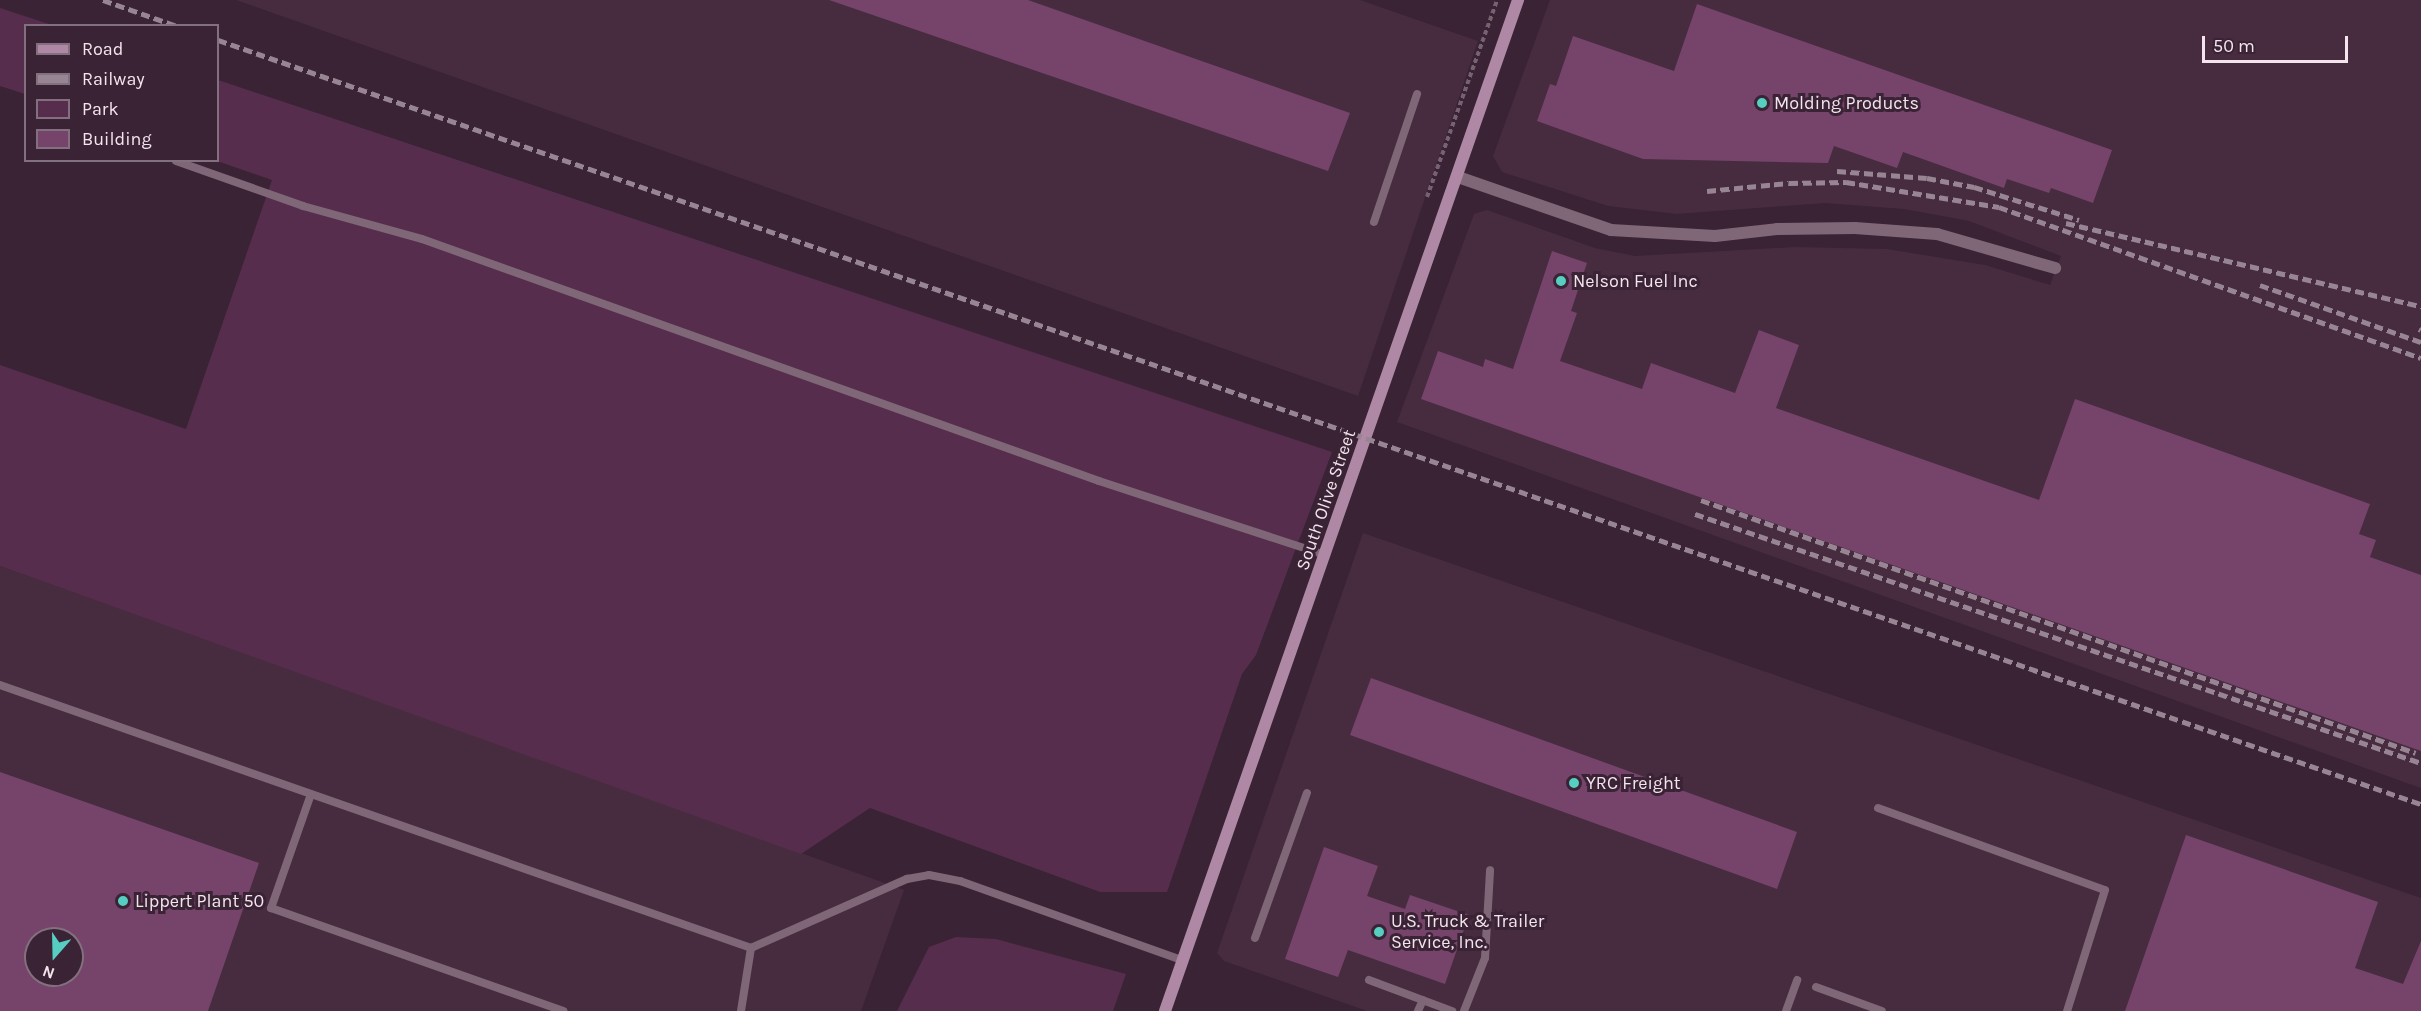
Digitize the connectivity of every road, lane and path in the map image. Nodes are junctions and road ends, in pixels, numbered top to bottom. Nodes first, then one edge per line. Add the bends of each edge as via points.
1 (1497, 0) edge
2 (1518, 0) edge
3 (1417, 94) dead end
4 (179, 162) edge
5 (1458, 177) junction
6 (1427, 197) dead end
7 (1374, 222) dead end
8 (2055, 268) dead end
9 (1326, 555) junction
10 (0, 685) edge
11 (1307, 793) dead end
12 (311, 794) junction
13 (1878, 808) dead end
14 (1490, 870) dead end
15 (1255, 938) dead end
16 (751, 948) junction
17 (1182, 960) junction
18 (1369, 980) dead end
19 (1797, 980) dead end
20 (1816, 987) dead end
21 (1423, 1000) junction
22 (1168, 1010) edge
23 (564, 1011) edge
24 (741, 1011) edge
25 (1418, 1011) edge
26 (1452, 1011) edge
27 (1464, 1011) edge
28 (1786, 1011) edge
29 (1882, 1011) edge
30 (2067, 1011) edge

1 - 6 path
2 - 5 street, South Olive Street
3 - 7 lane
4 - 9 lane via 303,206 422,239 1088,477
5 - 8 street via 1611,230 1715,236 1823,227 1937,234
5 - 9 street, South Olive Street
9 - 17 street, South Olive Street
10 - 12 lane
11 - 15 lane
12 - 16 lane
12 - 23 lane via 271,908
13 - 30 lane via 2105,890
14 - 27 lane via 1485,958
16 - 17 lane via 907,879 929,875 960,881
16 - 24 lane
17 - 22 street, South Olive Street
18 - 21 lane
19 - 28 lane
20 - 29 lane
21 - 25 lane
21 - 26 lane

